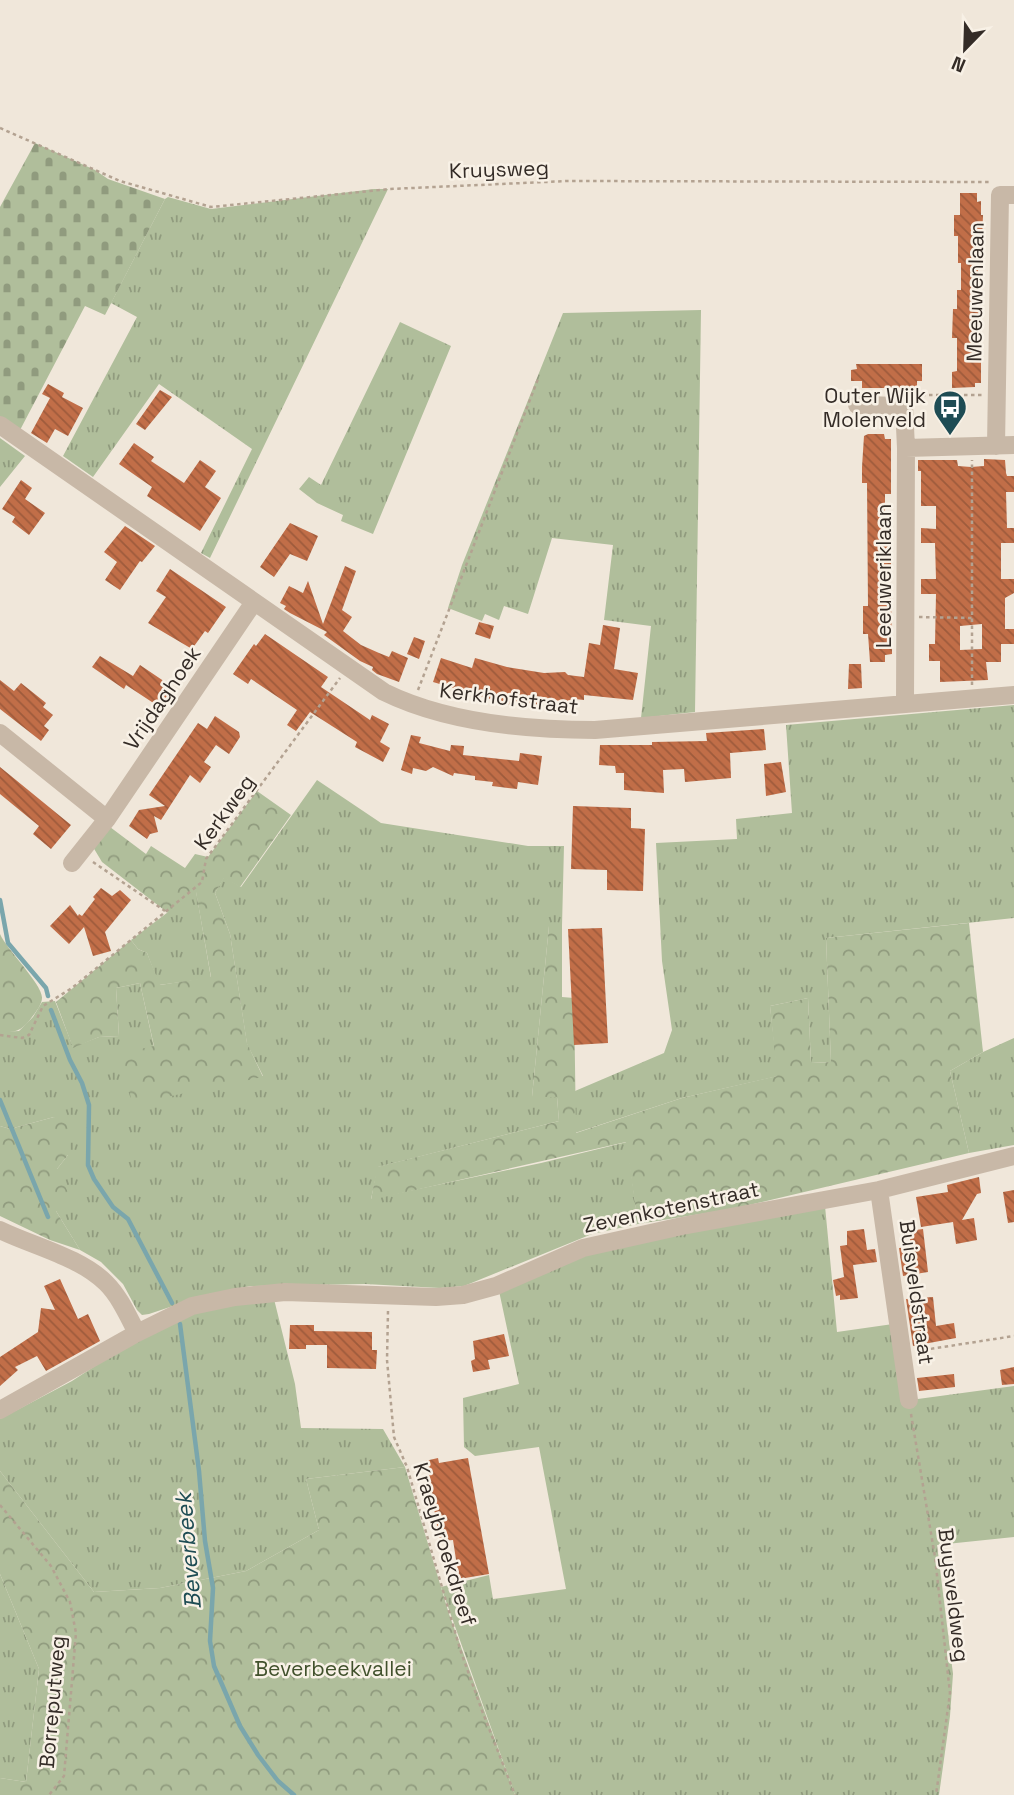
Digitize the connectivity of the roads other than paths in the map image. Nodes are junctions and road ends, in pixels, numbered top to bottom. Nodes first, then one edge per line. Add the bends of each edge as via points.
1 (1008, 190) edge
2 (857, 405) dead end
3 (0, 425) edge
4 (1014, 445) edge
5 (996, 446) junction
6 (906, 448) junction
7 (254, 602) junction
8 (1014, 695) edge
9 (905, 704) junction
10 (0, 733) edge
11 (107, 819) junction
12 (76, 858) road end
13 (1014, 1156) edge
14 (879, 1190) junction
15 (0, 1230) edge
16 (137, 1333) junction
17 (909, 1401) road end
18 (0, 1410) edge

1 - 5 street, Meeuwenlaan via 1000,195
2 - 6 street, Leeuweriklaan via 904,406
3 - 7 street, Kerkhofstraat
4 - 5 street
5 - 6 street
6 - 9 street, Leeuweriklaan
7 - 9 street, Kerkhofstraat via 384,692 448,716 542,729 595,730
7 - 11 street, Vrijdaghoek
8 - 9 street, Kerkhofstraat
10 - 11 street
11 - 12 street, Vrijdaghoek
13 - 14 street, Zevenkotenstraat
14 - 16 street, Zevenkotenstraat via 583,1248 496,1286 463,1295 285,1292 235,1297 192,1307
14 - 17 street, Buisveldstraat
15 - 16 street via 88,1268 118,1298
16 - 18 street, Zevenkotenstraat

